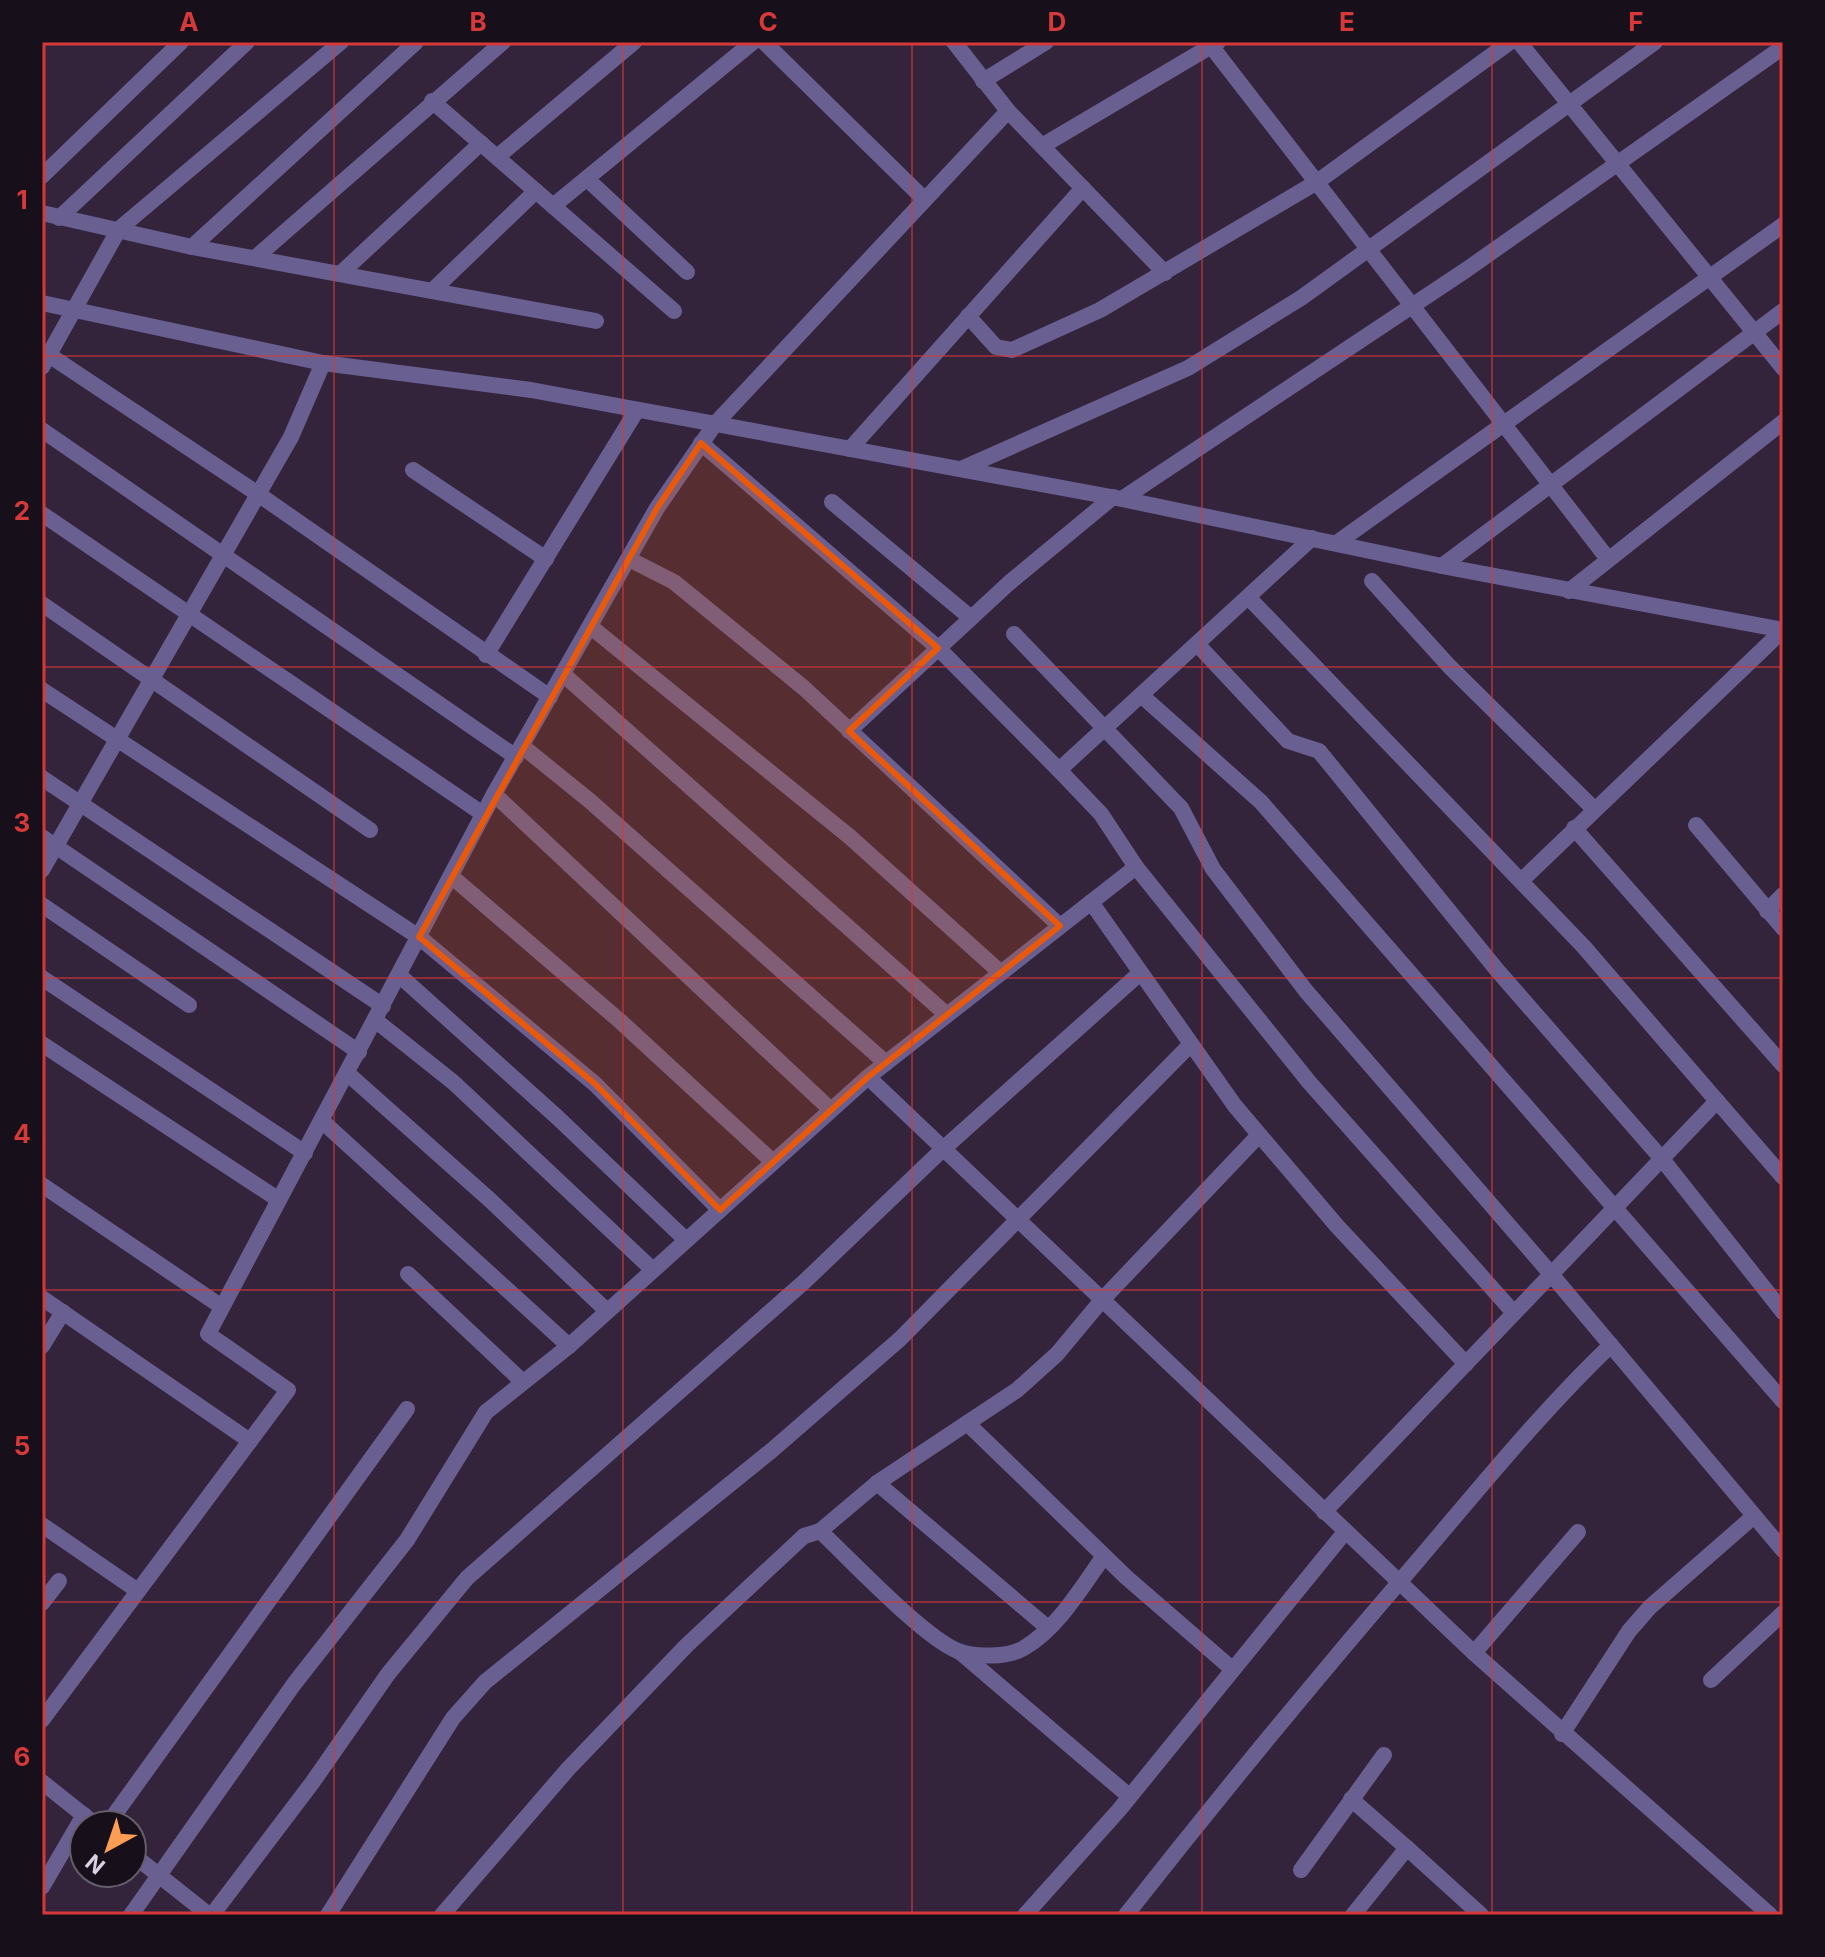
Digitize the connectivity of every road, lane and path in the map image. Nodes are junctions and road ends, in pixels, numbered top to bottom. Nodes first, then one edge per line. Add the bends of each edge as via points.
1 (181, 42) edge
2 (247, 42) edge
3 (341, 42) edge
4 (416, 42) edge
5 (503, 42) edge
6 (634, 42) edge
7 (753, 42) edge
8 (764, 42) edge
9 (954, 42) edge
10 (1046, 42) edge
11 (1510, 42) edge
12 (1519, 42) edge
13 (1655, 42) edge
14 (1213, 43) edge
15 (1783, 47) edge
16 (983, 81) junction
17 (432, 101) junction
18 (1570, 103) junction
19 (1008, 111) junction
20 (481, 143) junction
21 (1042, 146) junction
22 (497, 157) junction
23 (1616, 163) junction
24 (42, 176) edge
25 (587, 179) junction
26 (1317, 182) junction
27 (1083, 188) junction
28 (536, 191) junction
29 (924, 199) junction
30 (553, 206) junction
31 (42, 213) edge
32 (59, 218) junction
33 (1783, 225) edge
34 (119, 229) junction
35 (192, 247) junction
36 (1368, 250) junction
37 (255, 258) junction
38 (687, 272) dead end
39 (1165, 273) junction
40 (340, 274) junction
41 (1709, 279) junction
42 (432, 291) junction
43 (42, 303) edge
44 (1413, 306) junction
45 (74, 309) junction
46 (674, 311) dead end
47 (1783, 311) edge
48 (968, 316) junction
49 (596, 321) dead end
50 (1752, 332) junction
51 (45, 361) edge
52 (323, 363) junction
53 (1783, 368) edge
54 (637, 410) junction
55 (1783, 422) edge
56 (715, 424) junction
57 (1501, 425) junction
58 (42, 430) edge
59 (701, 443) junction
60 (850, 449) junction
61 (961, 469) junction
62 (413, 470) dead end
63 (1549, 485) junction
64 (258, 494) junction
65 (1117, 498) junction
66 (832, 502) dead end
67 (42, 514) edge
68 (1312, 538) junction
69 (1338, 542) junction
70 (223, 556) junction
71 (546, 559) junction
72 (629, 559) junction
73 (1608, 559) junction
74 (1442, 566) junction
75 (1372, 581) dead end
76 (1569, 591) junction
77 (1248, 597) junction
78 (42, 604) edge
79 (188, 617) junction
80 (971, 618) junction
81 (591, 627) junction
82 (1783, 630) edge
83 (1014, 634) dead end
84 (1197, 644) junction
85 (938, 648) junction
86 (486, 655) junction
87 (564, 675) junction
88 (151, 682) junction
89 (42, 690) edge
90 (1141, 695) junction
91 (550, 697) junction
92 (1105, 729) junction
93 (849, 731) junction
94 (118, 740) junction
95 (519, 752) junction
96 (1059, 770) junction
97 (42, 778) edge
98 (494, 794) junction
99 (80, 805) junction
100 (1594, 809) junction
101 (483, 814) junction
102 (1696, 825) dead end
103 (1574, 828) junction
104 (370, 830) dead end
105 (49, 842) edge
106 (1136, 867) junction
107 (42, 870) edge
108 (451, 876) junction
109 (1521, 881) junction
110 (1783, 895) edge
111 (1091, 902) junction
112 (42, 905) edge
113 (1767, 911) junction
114 (1060, 926) junction
115 (1783, 928) edge
116 (419, 937) junction
117 (1001, 973) junction
118 (1139, 974) junction
119 (399, 975) junction
120 (42, 978) edge
121 (189, 1005) dead end
122 (379, 1013) junction
123 (947, 1015) junction
124 (42, 1044) edge
125 (1190, 1045) junction
126 (359, 1052) junction
127 (886, 1063) junction
128 (1783, 1065) edge
129 (347, 1073) junction
130 (868, 1077) junction
131 (1717, 1101) junction
132 (831, 1110) junction
133 (322, 1121) junction
134 (1259, 1135) junction
135 (943, 1149) junction
136 (305, 1153) junction
137 (1662, 1159) junction
138 (773, 1162) junction
139 (1783, 1177) edge
140 (42, 1185) edge
141 (279, 1200) junction
142 (1616, 1207) junction
143 (720, 1210) junction
144 (1016, 1218) junction
145 (686, 1240) junction
146 (653, 1270) junction
147 (408, 1274) dead end
148 (1551, 1274) junction
149 (42, 1298) edge
150 (1102, 1300) junction
151 (222, 1307) junction
152 (607, 1311) junction
153 (63, 1312) junction
154 (1783, 1312) edge
155 (1514, 1313) junction
156 (1611, 1345) junction
157 (42, 1346) edge
158 (569, 1346) junction
159 (1466, 1364) junction
160 (523, 1382) junction
161 (1783, 1401) edge
162 (407, 1409) dead end
163 (967, 1423) junction
164 (250, 1441) junction
165 (877, 1483) junction
166 (1324, 1512) junction
167 (1754, 1516) junction
168 (42, 1525) edge
169 (820, 1531) junction
170 (1345, 1532) junction
171 (1578, 1532) dead end
172 (1783, 1550) edge
173 (1104, 1556) junction
174 (59, 1581) dead end
175 (1399, 1582) junction
176 (138, 1591) junction
177 (42, 1603) edge
178 (1783, 1613) edge
179 (1048, 1628) junction
180 (960, 1652) junction
181 (1474, 1653) junction
182 (1231, 1668) junction
183 (1711, 1680) dead end
184 (42, 1720) edge
185 (1562, 1734) junction
186 (1384, 1755) dead end
187 (42, 1782) edge
188 (1129, 1796) junction
189 (1351, 1799) junction
190 (76, 1809) edge
191 (119, 1809) edge
192 (1407, 1848) junction
193 (68, 1851) edge
194 (148, 1867) edge
195 (1301, 1870) dead end
196 (160, 1876) junction
197 (42, 1887) edge
198 (131, 1915) edge
199 (210, 1915) edge
200 (328, 1915) edge
201 (442, 1915) edge
202 (1025, 1915) edge
203 (1126, 1915) edge
204 (1353, 1915) edge
205 (1481, 1915) edge
206 (1770, 1915) edge

1 - 24 street
2 - 32 street
3 - 34 street
4 - 35 street
5 - 17 street
6 - 22 street
7 - 25 street
8 - 29 street
9 - 16 street
10 - 16 street
11 - 26 street
12 - 18 street
13 - 18 street
14 - 21 street
14 - 26 street
15 - 23 street
16 - 19 street
17 - 20 street
17 - 37 street
18 - 23 street
18 - 36 street
19 - 21 street
19 - 29 street
20 - 22 street
20 - 40 street
21 - 27 street
22 - 28 street
23 - 41 street
23 - 44 street
25 - 30 street
25 - 38 street
26 - 36 street
26 - 39 street
27 - 39 street
27 - 48 street
28 - 30 street
28 - 42 street
29 - 56 street
30 - 46 street
31 - 32 street
32 - 34 street
33 - 41 street
34 - 35 street
34 - 45 street
35 - 37 street
36 - 44 street
36 - 61 street via 1188,368
37 - 40 street
39 - 48 street via 1012,350 996,347
40 - 42 street
41 - 50 street
41 - 57 street
42 - 49 street
43 - 45 street
44 - 57 street
44 - 65 street
45 - 51 street
45 - 52 street
47 - 50 street
48 - 60 street
50 - 53 street
50 - 63 street
51 - 64 street
52 - 54 street via 531,390
52 - 64 street via 291,437
54 - 56 street
54 - 71 street
55 - 73 street
56 - 59 street
56 - 60 street
57 - 63 street
57 - 69 street
58 - 70 street
59 - 72 street
59 - 85 street
60 - 61 street
61 - 65 street
62 - 71 street
63 - 73 street
63 - 74 street
64 - 70 street
64 - 86 street
65 - 68 street
65 - 80 street
66 - 80 street
67 - 79 street
68 - 69 street
68 - 77 street
69 - 74 street
70 - 79 street
70 - 95 street
71 - 86 street
72 - 81 street
72 - 93 street via 674,582 723,619
73 - 76 street
74 - 76 street
75 - 100 street via 1449,666
76 - 82 street
77 - 84 street
77 - 109 street
78 - 88 street
79 - 88 street
79 - 101 street
80 - 85 street
81 - 87 street
81 - 117 street via 850,837
82 - 100 street
83 - 92 street
84 - 90 street
84 - 137 street via 1288,741 1319,751 1497,970
85 - 93 street
85 - 96 street
86 - 91 street
87 - 91 street
87 - 123 street
88 - 94 street
88 - 104 street
89 - 94 street
90 - 92 street
90 - 142 street via 1261,802
91 - 95 street
92 - 96 street
92 - 148 street via 1181,808 1213,869 1306,991
93 - 114 street
94 - 99 street
94 - 116 street
95 - 98 street
95 - 127 street via 613,821
96 - 106 street via 1101,814
97 - 99 street
98 - 101 street
98 - 132 street
99 - 105 street
99 - 122 street
100 - 103 street
101 - 108 street
102 - 113 street
103 - 109 street
103 - 128 street
105 - 107 street
105 - 126 street
106 - 111 street
106 - 155 street via 1309,1082
108 - 116 street
108 - 138 street
109 - 131 street
110 - 113 street
111 - 114 street
111 - 118 street
112 - 121 street
113 - 115 street
114 - 117 street
116 - 119 street
116 - 143 street via 595,1084
117 - 123 street
118 - 125 street
118 - 135 street
119 - 122 street
119 - 145 street
120 - 136 street
122 - 126 street
122 - 146 street
123 - 127 street
124 - 141 street
125 - 134 street
125 - 144 street
126 - 129 street
127 - 130 street
129 - 133 street
129 - 152 street
130 - 132 street
130 - 135 street
131 - 137 street
131 - 139 street
132 - 138 street
133 - 136 street
133 - 158 street
134 - 150 street
134 - 159 street
135 - 144 street
135 - 199 street via 804,1282 467,1578 388,1674
136 - 141 street
137 - 142 street
137 - 154 street
138 - 143 street
140 - 151 street
141 - 151 street
142 - 148 street
142 - 161 street
143 - 145 street
144 - 150 street
144 - 200 street via 900,1339 771,1451 485,1682 453,1718
145 - 146 street
146 - 152 street
147 - 160 street
148 - 155 street
148 - 156 street
149 - 153 street
150 - 163 street via 1057,1354 1017,1390
150 - 166 street
151 - 164 street via 208,1334 288,1390
152 - 158 street
153 - 157 street
153 - 164 street
155 - 159 street
156 - 167 street
156 - 175 street via 1558,1396
158 - 160 street
159 - 166 street
160 - 196 street via 486,1412 407,1540 294,1684
162 - 191 street
163 - 165 street
163 - 173 street
164 - 176 street
165 - 169 street
165 - 179 street
166 - 170 street
167 - 172 street
167 - 185 street via 1643,1615
168 - 176 street
169 - 180 street via 933,1635
169 - 201 street via 804,1536 687,1645 568,1769
170 - 175 street
170 - 182 street
171 - 181 street
173 - 179 street
173 - 182 street
174 - 177 street
175 - 181 street
175 - 203 street
176 - 184 street
178 - 183 street
179 - 180 street via 1022,1649 1006,1654
180 - 188 street
181 - 185 street
182 - 188 street
185 - 206 street
186 - 189 street
187 - 190 street
188 - 202 street
189 - 192 street
189 - 195 street
192 - 204 street
192 - 205 street
193 - 197 street
194 - 196 street
196 - 198 street
196 - 199 street

